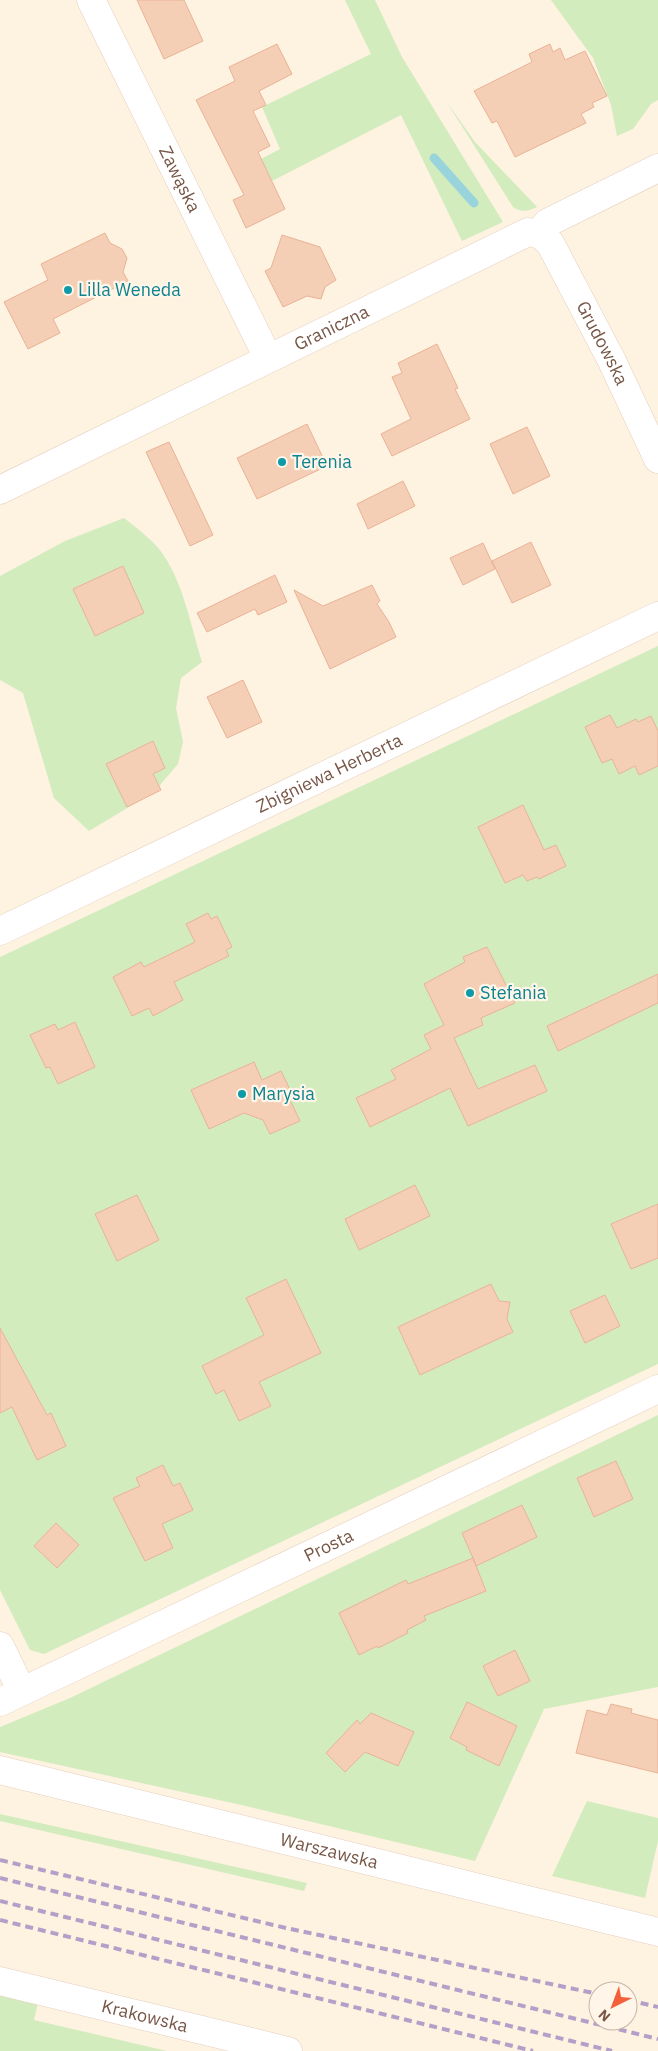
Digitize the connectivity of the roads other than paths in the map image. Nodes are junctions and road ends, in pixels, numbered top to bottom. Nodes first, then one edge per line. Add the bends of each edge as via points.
1 (91, 0) edge
2 (658, 168) edge
3 (539, 234) junction
4 (268, 358) junction
5 (658, 459) edge
6 (0, 490) edge
7 (658, 616) edge
8 (0, 931) edge
9 (658, 1389) edge
10 (0, 1646) edge
11 (11, 1696) edge
12 (0, 1770) edge
13 (658, 1932) edge
14 (0, 1981) edge
15 (288, 2051) edge

1 - 4 street, Zawąska
2 - 3 street via 547,223
3 - 4 street, Graniczna via 528,232
3 - 5 street, Grudowska via 550,243 612,361
4 - 6 street, Graniczna
7 - 8 street, Zbigniewa Herberta
9 - 11 street, Prosta
10 - 11 street
12 - 13 street, Warszawska
14 - 15 street, Krakowska

